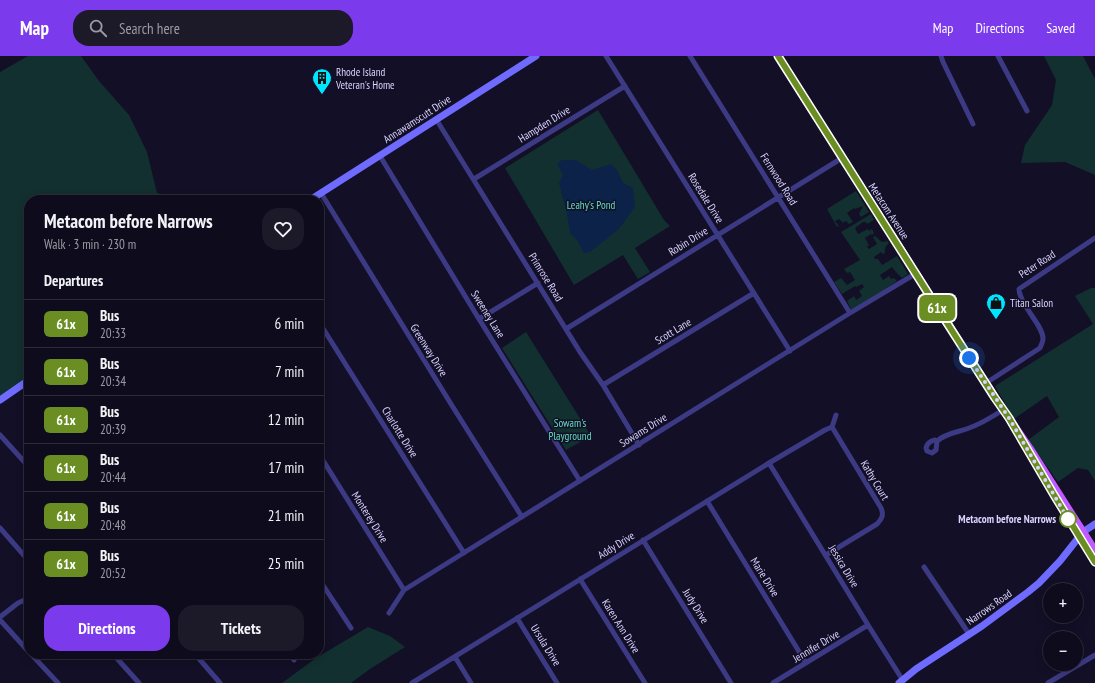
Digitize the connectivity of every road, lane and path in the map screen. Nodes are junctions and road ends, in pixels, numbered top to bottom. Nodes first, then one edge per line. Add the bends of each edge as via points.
1 (536, 56) edge
2 (606, 56) edge
3 (690, 56) edge
4 (778, 56) edge
5 (940, 56) edge
6 (998, 56) edge
7 (624, 86) junction
8 (1027, 111) dead end
9 (436, 120) junction
10 (973, 124) dead end
11 (380, 156) junction
12 (842, 158) junction
13 (474, 179) junction
14 (321, 193) joint
15 (318, 195) edge
16 (324, 198) edge
17 (779, 198) junction
18 (717, 235) junction
19 (1095, 238) edge
20 (916, 274) junction
21 (538, 283) junction
22 (754, 293) junction
23 (850, 313) junction
24 (479, 319) junction
25 (566, 329) junction
26 (324, 330) edge
27 (790, 351) junction
28 (24, 383) edge
29 (986, 383) junction
30 (603, 385) junction
31 (0, 400) edge
32 (1003, 410) junction
33 (836, 415) dead end
34 (832, 427) junction
35 (0, 435) edge
36 (937, 441) dead end
37 (639, 445) junction
38 (24, 462) edge
39 (324, 462) edge
40 (769, 463) junction
41 (580, 481) junction
42 (706, 501) junction
43 (522, 517) junction
44 (1095, 524) edge
45 (0, 528) edge
46 (1081, 534) junction
47 (643, 540) junction
48 (1095, 551) edge
49 (464, 553) junction
50 (24, 555) edge
51 (826, 555) junction
52 (1095, 562) edge
53 (924, 567) dead end
54 (580, 579) junction
55 (324, 587) edge
56 (404, 590) junction
57 (24, 600) edge
58 (389, 613) dead end
59 (0, 617) edge
60 (517, 618) junction
61 (0, 620) edge
62 (868, 625) junction
63 (351, 628) dead end
64 (969, 634) junction
65 (24, 646) edge
66 (1095, 654) edge
67 (454, 657) junction
68 (36, 659) edge
69 (117, 659) edge
70 (199, 659) edge
71 (806, 663) junction
72 (900, 681) edge
73 (58, 683) edge
74 (139, 683) edge
75 (220, 683) edge
76 (412, 683) edge
77 (471, 683) edge
78 (557, 683) edge
79 (645, 683) edge
80 (731, 683) edge
81 (773, 683) edge
82 (1048, 683) edge

1 - 9 street, Annawamscutt Drive
2 - 7 street, Rosedale Drive
3 - 17 street, Fernwood Road
4 - 12 main road, Metacom Avenue
5 - 10 street
6 - 8 street
7 - 13 street, Hampden Drive
7 - 18 street, Rosedale Drive
9 - 11 street, Annawamscutt Drive
9 - 13 street, Primrose Road
11 - 14 street, Annawamscutt Drive
11 - 24 street, Sweeney Lane
12 - 17 street, Robin Drive
12 - 20 main road, Metacom Avenue
13 - 21 street, Primrose Road
14 - 15 street, Annawamscutt Drive
16 - 43 street, Greenway Drive
17 - 18 street, Robin Drive
17 - 23 street, Fernwood Road
18 - 22 street, Rosedale Drive
18 - 25 street, Robin Drive
19 - 29 street, Peter Road via 1019,289 1023,302 1041,332 1042,343 1040,348
20 - 23 street, Sowams Drive
20 - 29 main road, Metacom Avenue
21 - 24 street
21 - 25 street, Primrose Road
22 - 27 street, Rosedale Drive
22 - 30 street, Scott Lane
23 - 27 street, Sowams Drive
24 - 41 street, Sweeney Lane
25 - 30 street, Primrose Road
26 - 49 street, Charlotte Drive
27 - 37 street, Sowams Drive
28 - 31 street
29 - 32 main road, Metacom Avenue
30 - 37 street, Primrose Road
32 - 36 street via 984,422
32 - 46 main road, Metacom Avenue via 1054,495
33 - 34 street
34 - 40 street, Addy Drive
34 - 51 street, Kathy Court via 881,508 882,517 877,524
35 - 38 street
37 - 41 street, Sowams Drive
39 - 56 street, Monterey Drive
40 - 42 street, Addy Drive
40 - 51 street, Jessica Drive
41 - 43 street, Sowams Drive
42 - 47 street, Addy Drive
42 - 71 street, Marie Drive
43 - 49 street, Sowams Drive
44 - 46 street, Narrows Road
45 - 50 street
46 - 48 main road, Metacom Avenue
46 - 52 main road, Metacom Avenue
46 - 64 street, Narrows Road via 1034,588
47 - 54 street, Addy Drive
47 - 80 street, Judy Drive
49 - 56 street, Sowams Drive
51 - 62 street, Jessica Drive
53 - 64 street
54 - 60 street, Addy Drive
54 - 79 street, Karen Ann Drive
55 - 63 street
56 - 58 street, Sowams Drive
57 - 59 street
60 - 67 street, Addy Drive
60 - 78 street, Ursula Drive
61 - 65 street
62 - 71 street, Jennifer Drive
62 - 72 street, Jessica Drive
64 - 72 street, Narrows Road
66 - 82 street
67 - 76 street, Addy Drive
67 - 77 street
68 - 73 street
69 - 74 street
70 - 75 street
71 - 81 street, Jennifer Drive

